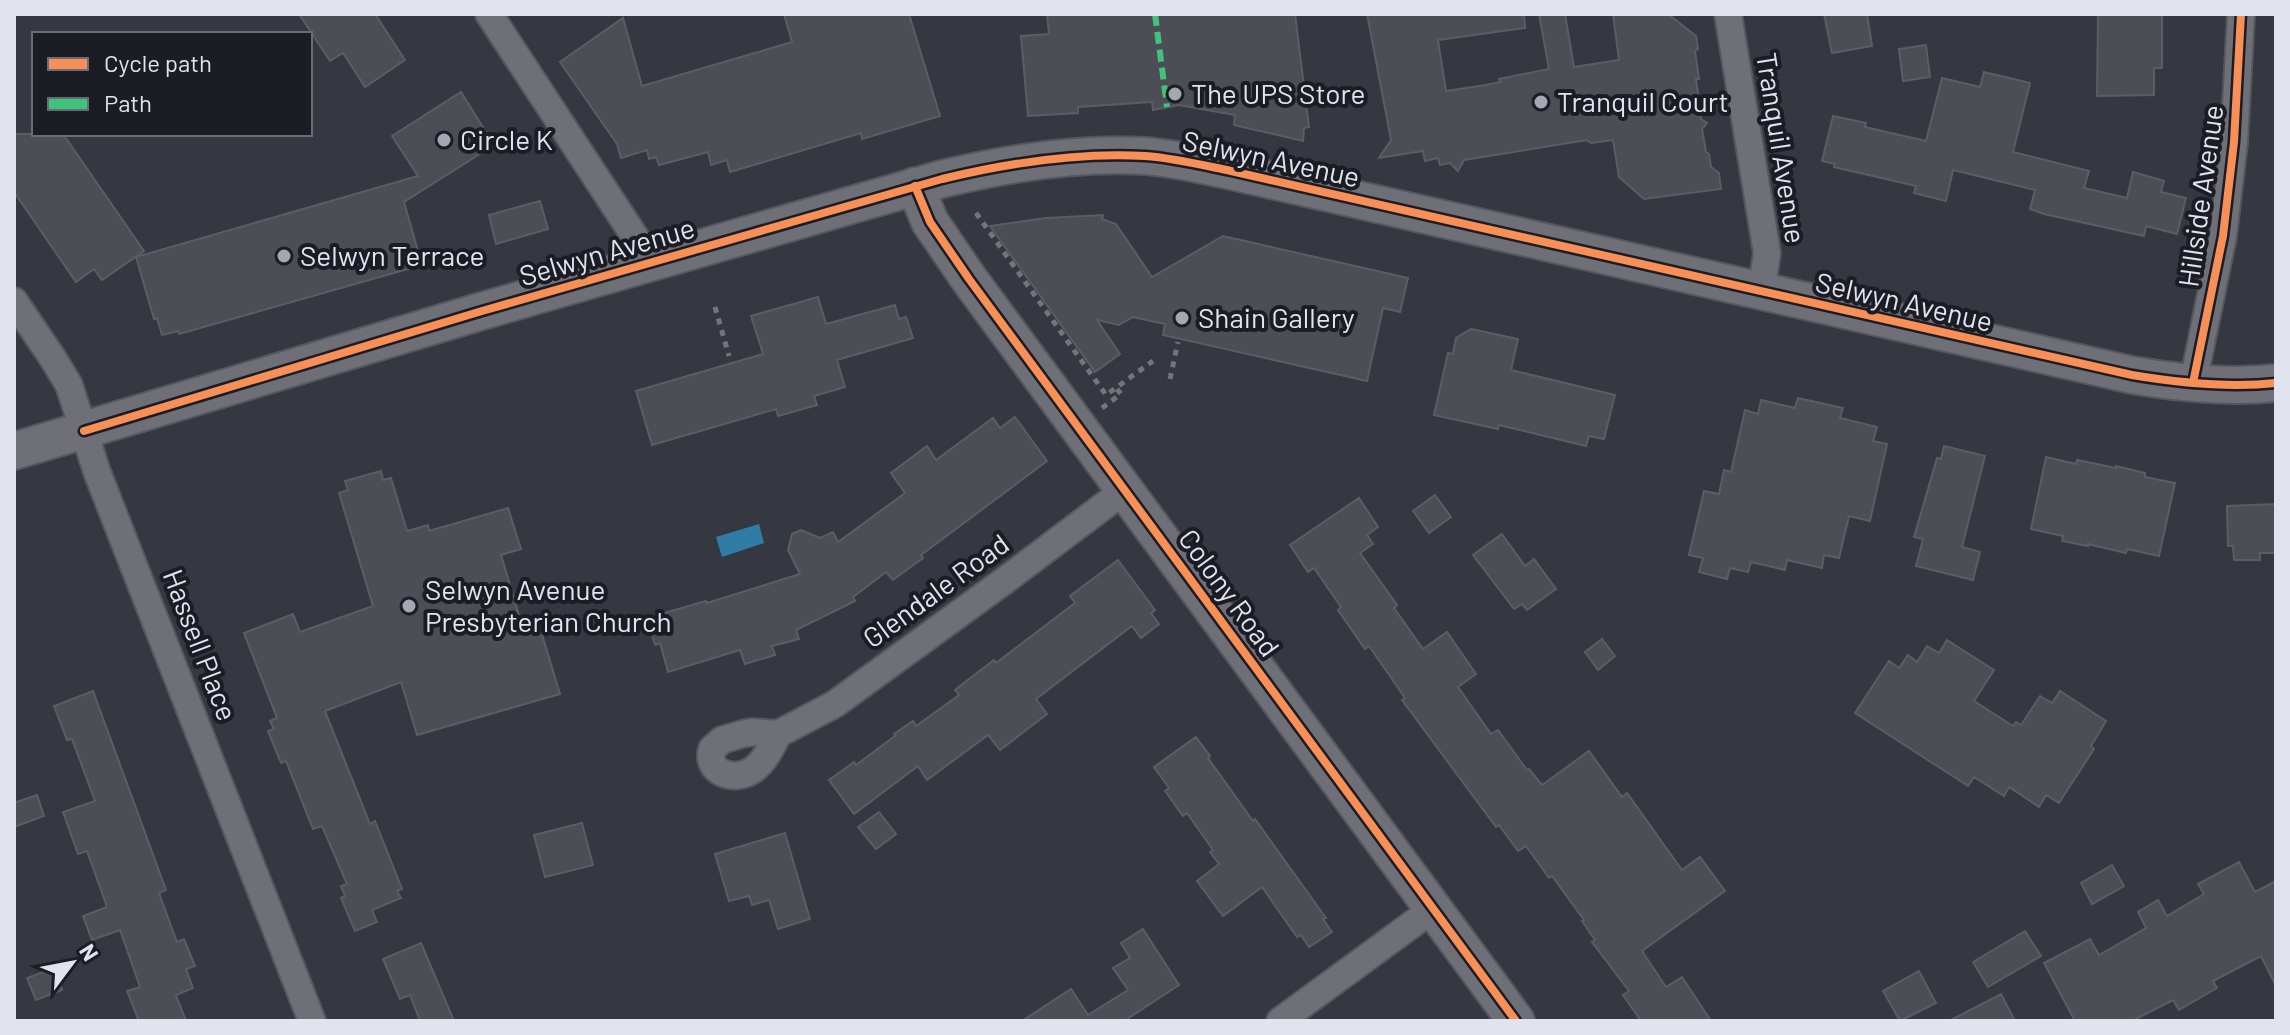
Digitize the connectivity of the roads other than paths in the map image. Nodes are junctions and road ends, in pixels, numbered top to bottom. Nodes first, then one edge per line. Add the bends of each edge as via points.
1 (489, 14) edge
2 (1728, 14) edge
3 (2241, 14) edge
4 (915, 186) junction
5 (649, 264) junction
6 (1761, 292) junction
7 (14, 301) edge
8 (2193, 383) junction
9 (2276, 383) edge
10 (84, 431) junction
11 (14, 451) edge
12 (1125, 490) junction
13 (778, 734) dead end
14 (1433, 909) junction
15 (312, 1021) edge
16 (1280, 1021) edge
17 (1516, 1021) edge

1 - 5 street
2 - 6 street, Tranquil Avenue via 1767,253
3 - 8 street, Hillside Avenue via 2223,236
4 - 5 street, Selwyn Avenue
4 - 6 street, Selwyn Avenue via 1038,160 1164,158
4 - 12 street, Colony Road via 930,222 955,259
5 - 10 street, Selwyn Avenue
6 - 8 street, Selwyn Avenue via 2116,372
7 - 10 street, Hassell Place via 63,373
8 - 9 street, Selwyn Avenue
10 - 11 street, Selwyn Avenue
10 - 15 street, Hassell Place
12 - 13 street, Glendale Road via 861,686
12 - 14 street, Colony Road
14 - 16 street
14 - 17 street, Colony Road

